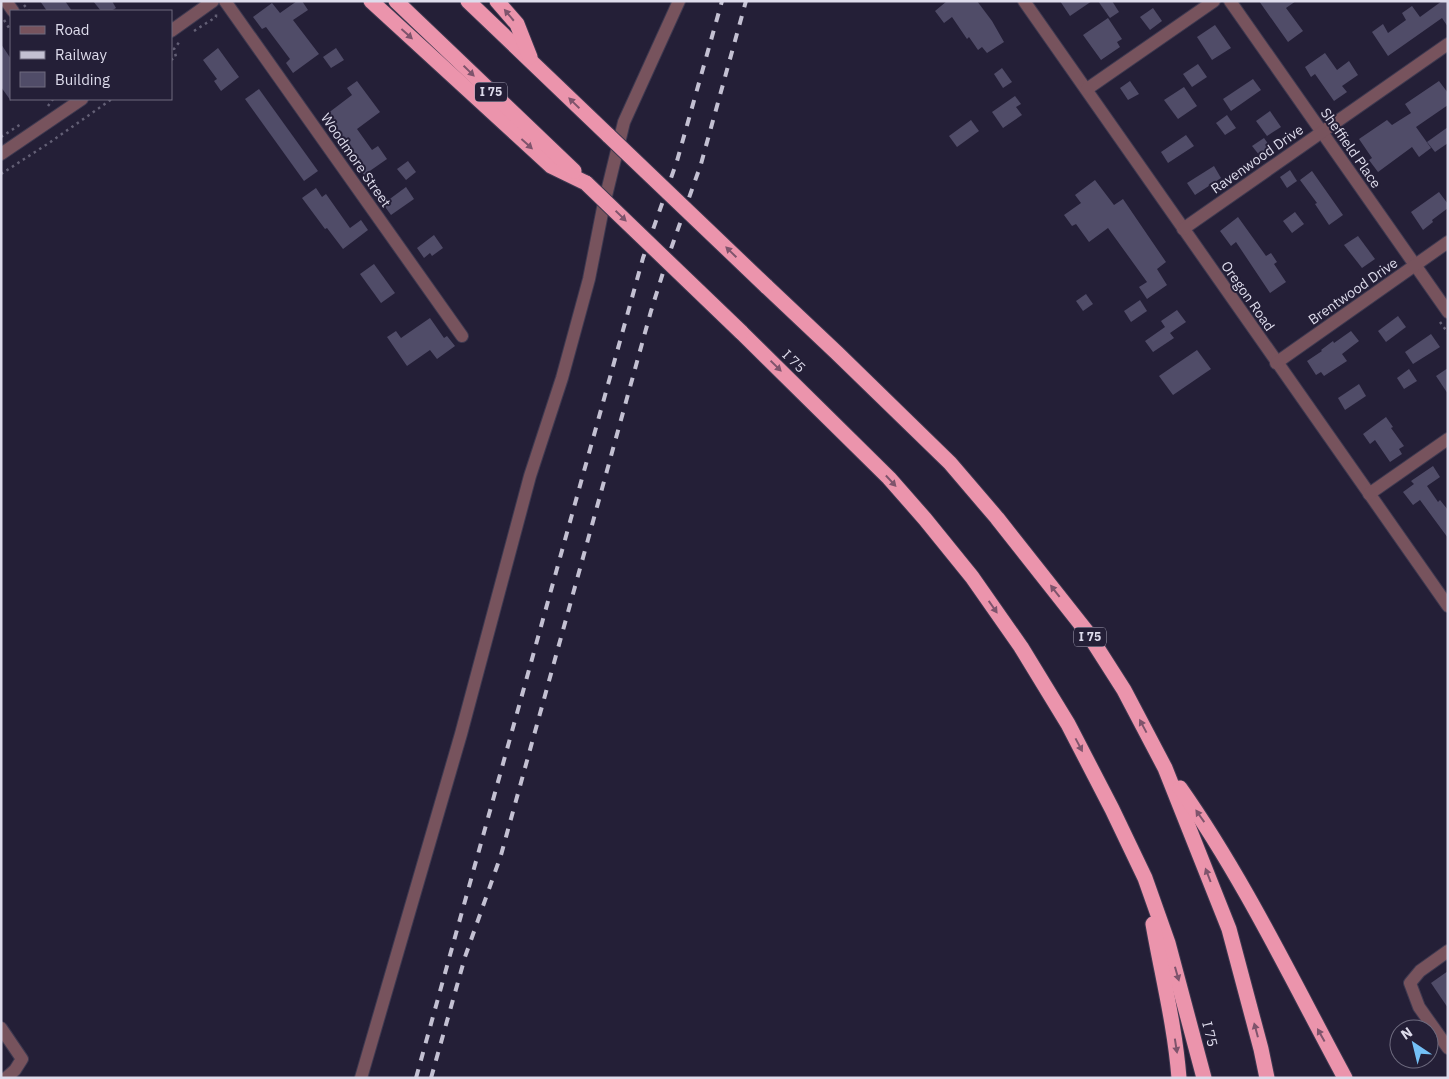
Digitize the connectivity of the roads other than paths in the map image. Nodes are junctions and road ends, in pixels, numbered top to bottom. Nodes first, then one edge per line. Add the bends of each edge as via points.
1 (214, 1) edge
2 (225, 1) edge
3 (371, 1) edge
4 (396, 1) edge
5 (468, 1) edge
6 (497, 1) edge
7 (679, 1) edge
8 (1024, 1) edge
9 (1214, 1) edge
10 (1230, 1) edge
11 (172, 31) edge
12 (1448, 44) edge
13 (533, 63) junction
14 (1087, 89) junction
15 (78, 100) edge
16 (1322, 132) junction
17 (1, 154) edge
18 (586, 183) junction
19 (1183, 229) junction
20 (1448, 242) edge
21 (1415, 265) junction
22 (1448, 312) edge
23 (462, 336) dead end
24 (1276, 363) junction
25 (1448, 439) edge
26 (1369, 494) junction
27 (1448, 606) edge
28 (1165, 768) junction
29 (1145, 878) junction
30 (1448, 951) edge
31 (1, 1028) edge
32 (6, 1047) edge
33 (1448, 1048) edge
34 (6, 1078) edge
35 (361, 1078) edge
36 (1179, 1078) edge
37 (1204, 1078) edge
38 (1267, 1078) edge
39 (1344, 1078) edge

1 - 11 street
2 - 23 street, Woodmore Street
3 -> 18 highway via 551,166
4 -> 18 highway, I 75 / I 75
5 - 13 highway, I 75
13 -> 6 highway via 516,24
7 - 35 street via 624,122 565,369 530,476 461,734
8 - 14 street, Oregon Road
9 - 14 street
10 - 16 street, Sheffield Place
12 - 16 street, Ravenwood Drive
28 -> 13 highway, I 75 / I 75, bridge via 1124,690 1087,632 950,464
14 - 19 street, Oregon Road
15 - 17 street
16 - 19 street, Ravenwood Drive
16 - 21 street, Sheffield Place
18 -> 29 highway, I 75 / I 75, bridge via 889,478 972,576 1068,724
19 - 24 street, Oregon Road
20 - 21 street, Brentwood Drive
21 - 22 street, Sheffield Place
21 - 24 street, Brentwood Drive
24 - 26 street, Oregon Road
25 - 26 street
26 - 27 street, Oregon Road
38 -> 28 highway, I 75 / I 75 via 1229,930
39 -> 28 highway via 1245,892 1205,824
29 -> 36 highway via 1170,1009
29 -> 37 highway, I 75 / I 75 via 1168,943
30 - 33 street via 1420,970 1410,983 1419,1007
31 - 32 street
32 - 34 street via 22,1059

